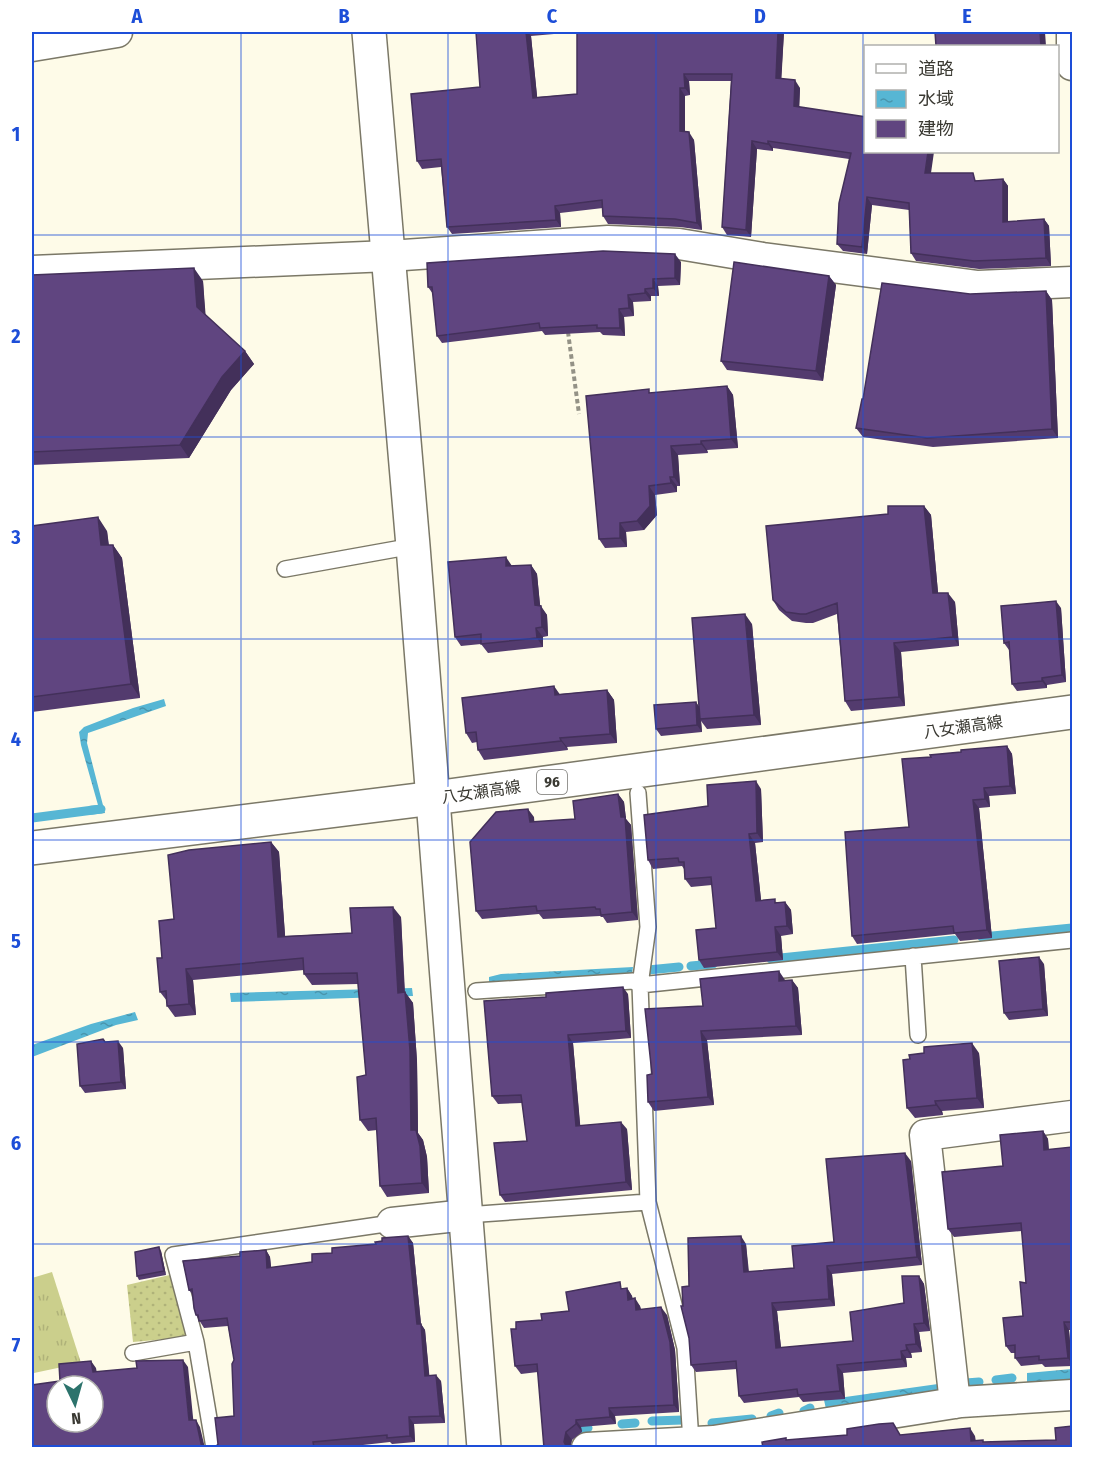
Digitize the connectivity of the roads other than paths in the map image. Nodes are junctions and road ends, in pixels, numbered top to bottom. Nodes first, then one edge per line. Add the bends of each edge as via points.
1 (117, 32) edge
2 (369, 32) edge
3 (1072, 32) edge
4 (32, 46) edge
5 (1072, 66) edge
6 (389, 256) junction
7 (32, 270) edge
8 (1072, 282) edge
9 (413, 546) junction
10 (285, 569) dead end
11 (1072, 712) edge
12 (638, 793) dead end
13 (434, 798) junction
14 (32, 848) edge
15 (1072, 940) edge
16 (913, 956) junction
17 (640, 985) junction
18 (476, 991) dead end
19 (918, 1035) dead end
20 (1072, 1116) edge
21 (648, 1202) junction
22 (466, 1215) junction
23 (392, 1223) joint
24 (196, 1342) junction
25 (133, 1353) dead end
26 (1072, 1395) edge
27 (955, 1402) junction
28 (707, 1443) edge
29 (214, 1448) edge
30 (484, 1448) edge
31 (588, 1448) edge

1 - 4 street
2 - 6 street
3 - 5 street
6 - 7 street
6 - 8 street via 608,241 679,244 978,286
6 - 9 street
9 - 10 lane
9 - 13 street
11 - 13 street, 八女瀬高線 / 96
12 - 17 lane via 648,927
13 - 14 street, 八女瀬高線 / 96
13 - 22 street
15 - 16 lane
16 - 17 lane
16 - 19 lane
17 - 18 lane via 633,981
17 - 21 lane
20 - 27 street via 926,1135
21 - 22 lane
21 - 28 lane
22 - 23 street
22 - 30 street
23 - 24 lane via 173,1255
24 - 25 lane
24 - 29 lane
26 - 27 street
27 - 28 street
28 - 31 street

